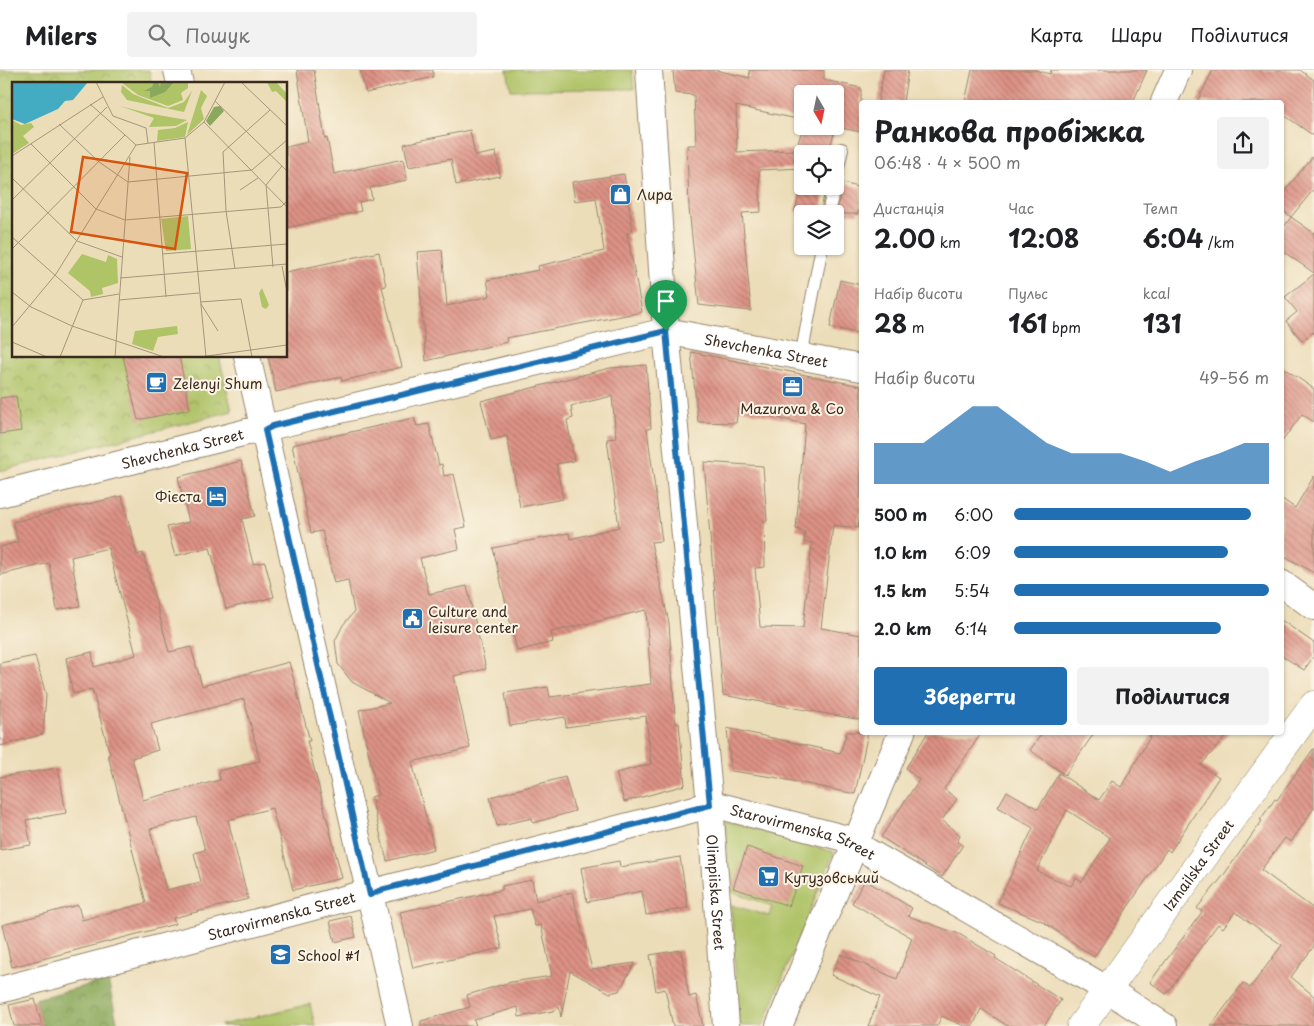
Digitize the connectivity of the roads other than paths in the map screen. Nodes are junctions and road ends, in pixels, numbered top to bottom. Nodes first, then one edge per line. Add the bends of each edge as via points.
1 (649, 70) edge
2 (1178, 70) edge
3 (1165, 100) edge
4 (820, 255) edge
5 (666, 331) junction
6 (801, 357) junction
7 (247, 358) edge
8 (859, 368) edge
9 (265, 430) junction
10 (0, 494) edge
11 (1284, 585) edge
12 (1314, 607) edge
13 (1314, 705) edge
14 (901, 735) edge
15 (710, 805) junction
16 (854, 845) junction
17 (370, 895) junction
18 (0, 990) edge
19 (1108, 990) junction
20 (400, 1026) edge
21 (726, 1026) edge
22 (779, 1026) edge
23 (1081, 1026) edge
24 (1164, 1026) edge

1 - 5 street, Olimpiiska Street
2 - 3 street
4 - 6 lane
5 - 6 street, Shevchenka Street
5 - 9 street, Shevchenka Street
5 - 15 street, Olimpiiska Street
6 - 8 street, Shevchenka Street
7 - 9 street
9 - 10 street, Shevchenka Street
9 - 17 street
11 - 12 street
13 - 19 main road, Izmailska Street
14 - 16 street
15 - 16 street, Starovirmenska Street via 844,838
15 - 17 street, Starovirmenska Street
15 - 21 street, Olimpiiska Street
16 - 19 street, Starovirmenska Street
16 - 22 street
17 - 18 street, Starovirmenska Street via 355,896
17 - 20 street
19 - 23 main road, Izmailska Street
19 - 24 street, Starovirmenska Street

